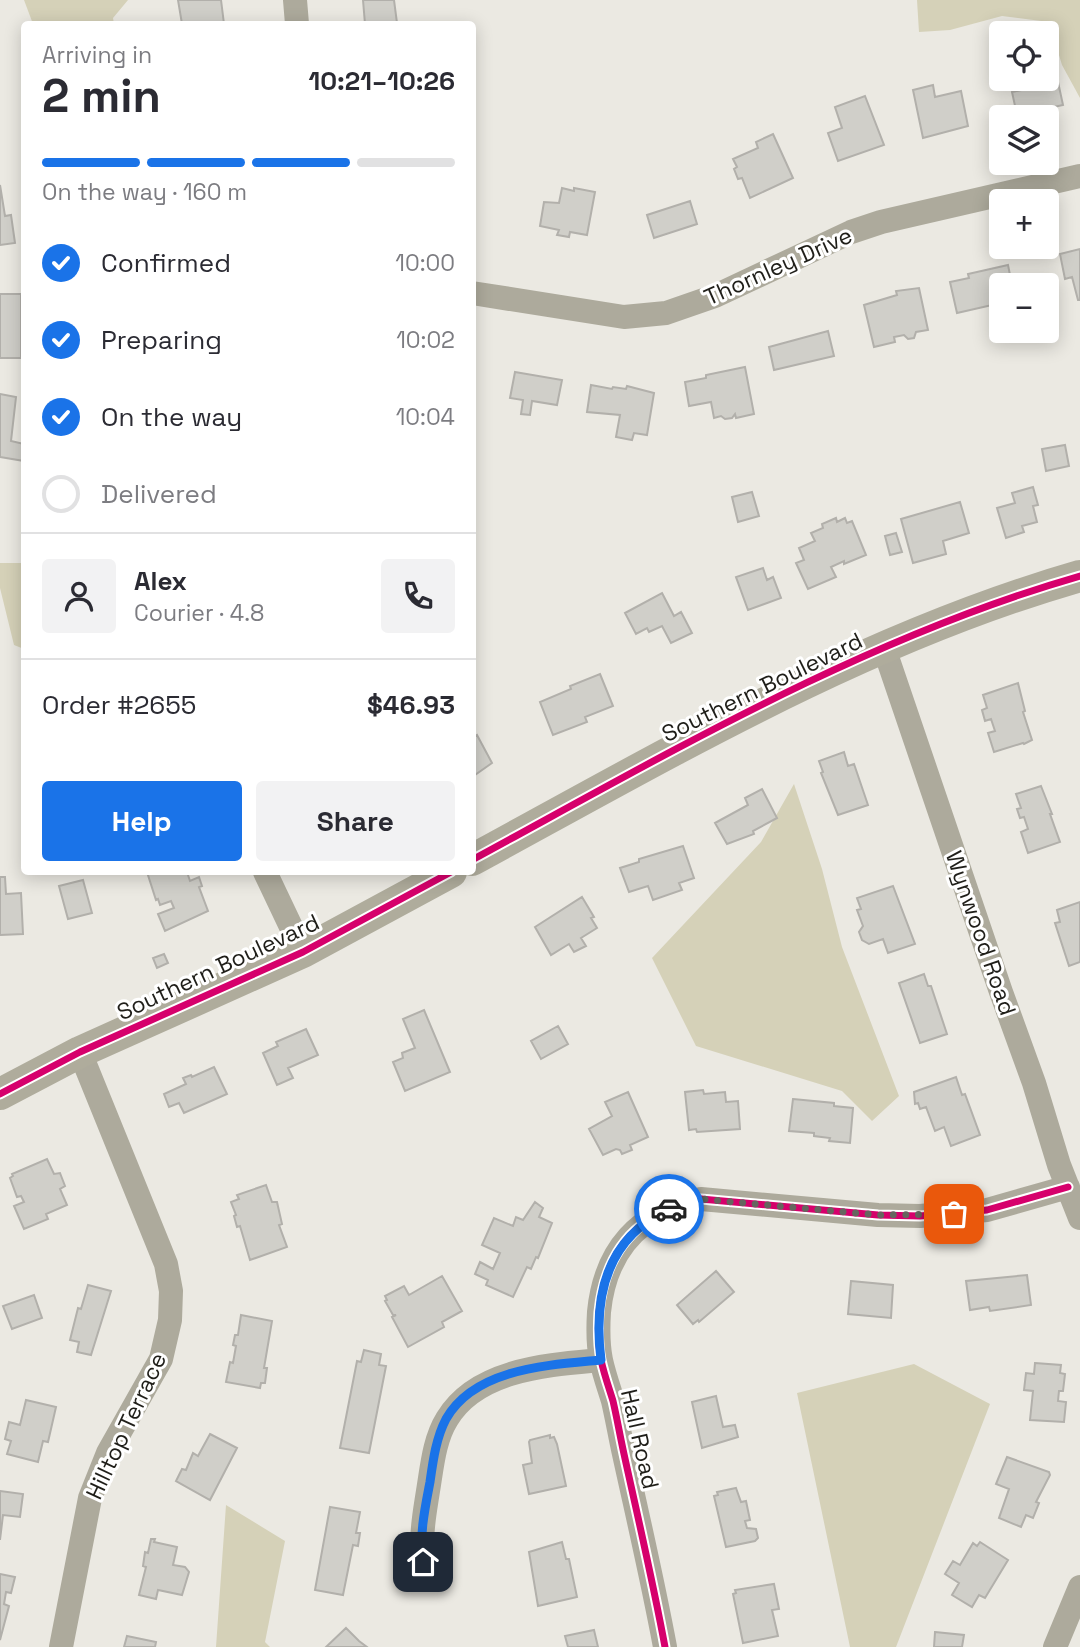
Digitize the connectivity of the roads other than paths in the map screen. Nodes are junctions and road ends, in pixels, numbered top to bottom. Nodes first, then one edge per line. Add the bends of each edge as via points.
1 (295, 0) edge
2 (297, 21) edge
3 (1080, 176) edge
4 (476, 294) edge
5 (1080, 576) edge
6 (884, 648) junction
7 (476, 858) edge
8 (266, 875) edge
9 (445, 875) edge
10 (303, 952) junction
11 (80, 1052) junction
12 (0, 1094) edge
13 (1068, 1187) junction
14 (1080, 1218) edge
15 (601, 1360) junction
16 (431, 1580) dead end
17 (1080, 1587) edge
18 (61, 1647) edge
19 (666, 1647) edge
20 (1055, 1647) edge

1 - 2 street
3 - 4 street, Thornley Drive via 881,222 666,313 624,317
5 - 6 main road, Southern Boulevard via 980,607
6 - 7 main road, Southern Boulevard via 759,706
6 - 13 street, Wynwood Road
8 - 10 street
9 - 10 main road, Southern Boulevard
10 - 11 main road, Southern Boulevard
11 - 12 main road, Southern Boulevard
11 - 18 street, Hilltop Terrace via 166,1264 171,1291 161,1359 108,1453 90,1498
13 - 14 street, Wynwood Road
13 - 15 street, Hall Road via 987,1210 920,1216 726,1200 681,1203 642,1225 615,1253 601,1289
15 - 16 street via 508,1375 475,1388 446,1419 436,1445 423,1523 421,1549
15 - 19 street, Hall Road
17 - 20 street

